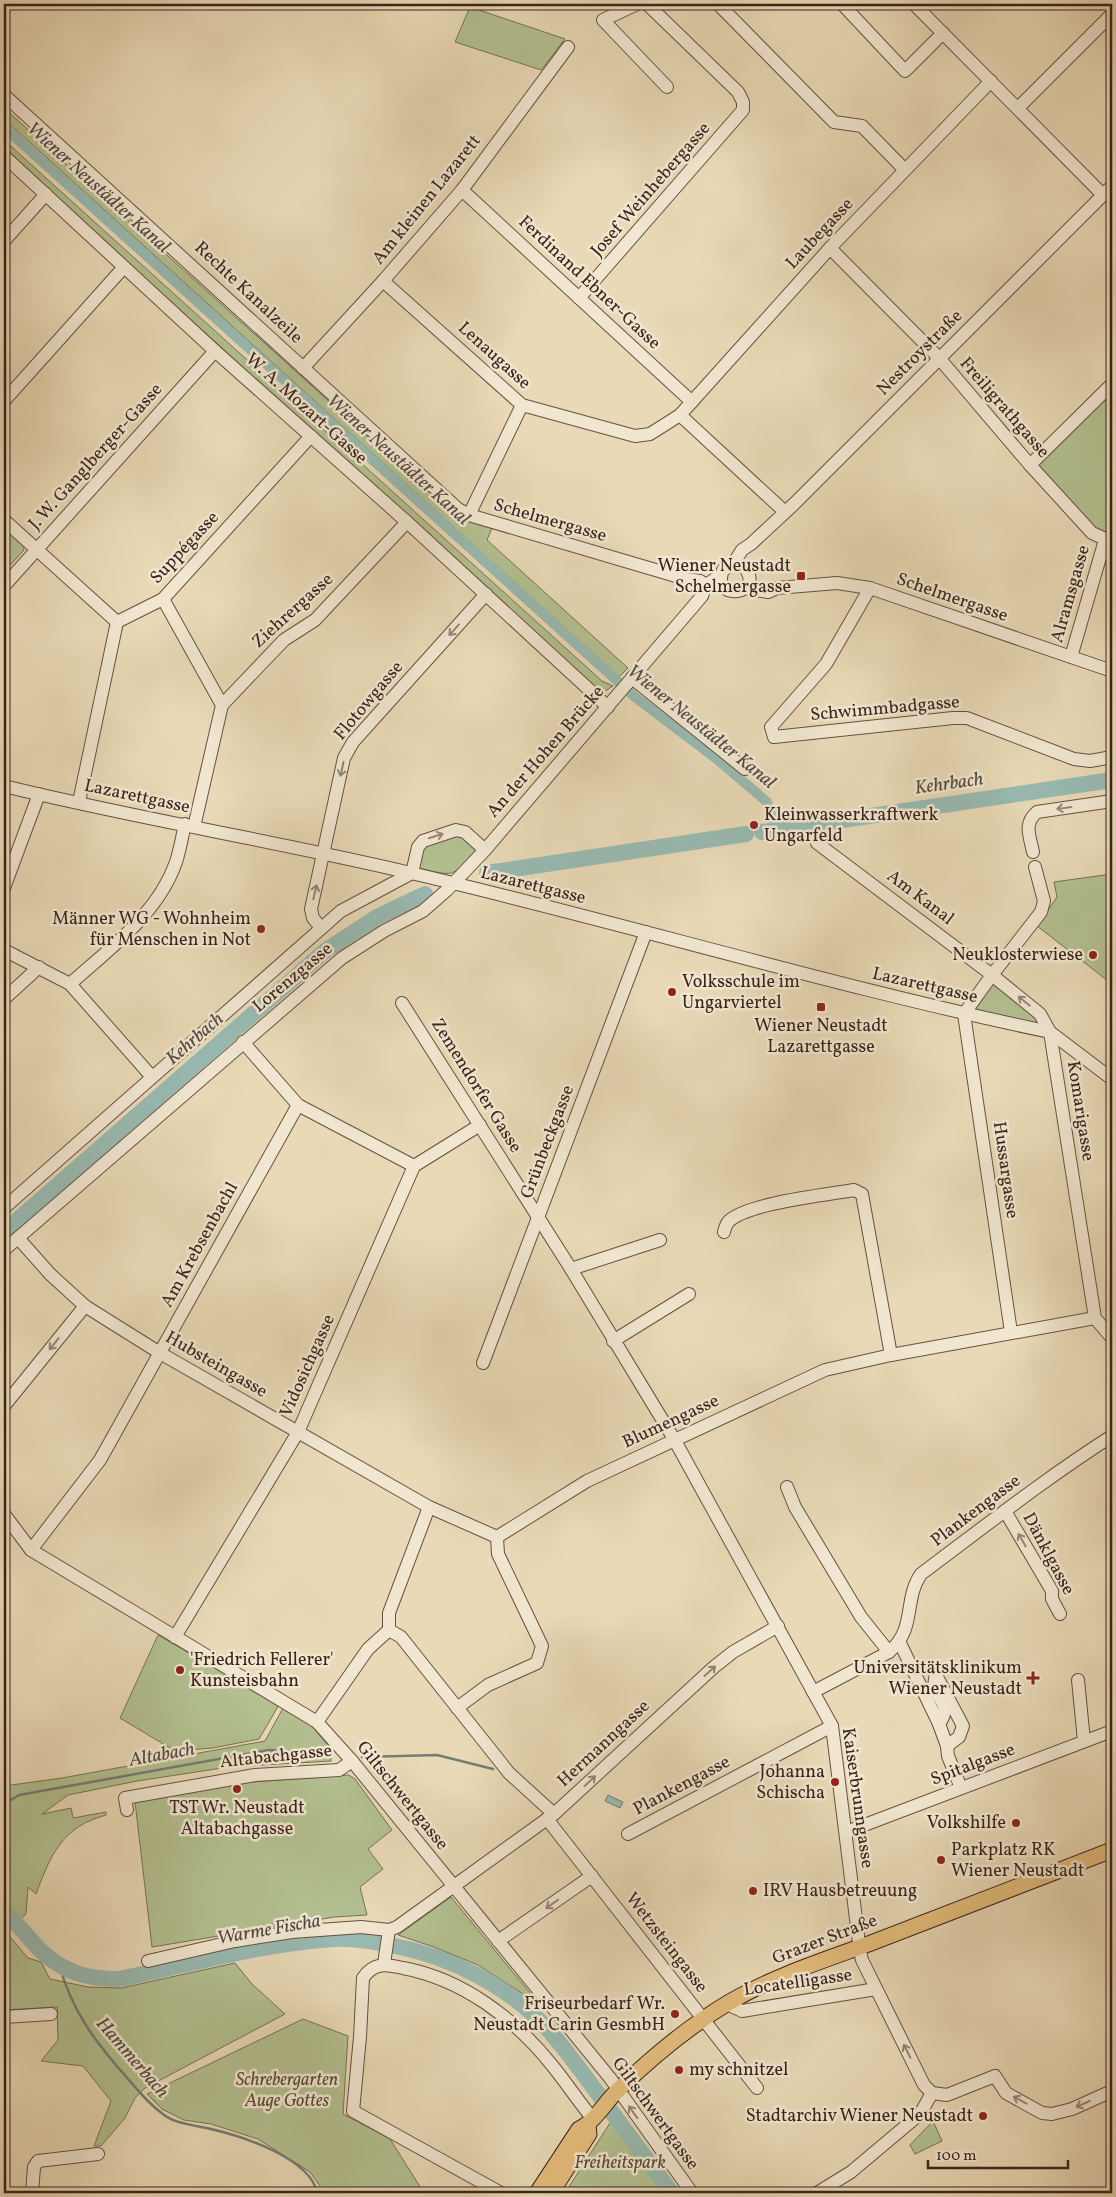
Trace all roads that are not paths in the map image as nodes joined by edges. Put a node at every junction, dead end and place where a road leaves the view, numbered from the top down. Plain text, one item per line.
1 (637, 4) edge
2 (647, 4) edge
3 (718, 4) edge
4 (842, 4) edge
5 (914, 4) edge
6 (1112, 14) edge
7 (943, 33) junction
8 (568, 47) dead end
9 (991, 81) junction
10 (667, 87) dead end
11 (4, 95) edge
12 (1018, 108) junction
13 (4, 156) edge
14 (904, 169) junction
15 (462, 190) junction
16 (1108, 191) edge
17 (46, 194) junction
18 (4, 241) edge
19 (830, 248) junction
20 (124, 267) junction
21 (383, 281) junction
22 (579, 298) junction
23 (214, 351) junction
24 (939, 358) junction
25 (303, 368) junction
26 (1112, 384) edge
27 (4, 401) edge
28 (692, 402) junction
29 (522, 405) junction
30 (680, 414) junction
31 (311, 436) junction
32 (1030, 465) junction
33 (785, 512) junction
34 (469, 515) junction
35 (4, 520) edge
36 (407, 522) junction
37 (1109, 541) edge
38 (37, 550) junction
39 (743, 574) junction
40 (723, 581) junction
41 (4, 586) edge
42 (870, 588) junction
43 (704, 590) junction
44 (486, 594) junction
45 (163, 599) junction
46 (117, 622) junction
47 (1071, 656) junction
48 (1112, 671) edge
49 (631, 679) junction
50 (611, 704) junction
51 (222, 705) junction
52 (1112, 757) edge
53 (745, 769) dead end
54 (4, 786) edge
55 (39, 794) junction
56 (1112, 801) edge
57 (79, 802) junction
58 (189, 825) junction
59 (818, 842) dead end
60 (485, 850) junction
61 (1033, 852) dead end
62 (324, 854) junction
63 (1037, 872) dead end
64 (412, 873) junction
65 (454, 883) junction
66 (4, 888) edge
67 (321, 928) junction
68 (646, 932) junction
69 (4, 950) edge
70 (39, 967) junction
71 (992, 975) junction
72 (70, 984) junction
73 (4, 999) edge
74 (402, 1003) dead end
75 (964, 1014) junction
76 (1050, 1032) junction
77 (243, 1042) junction
78 (152, 1076) junction
79 (1112, 1079) edge
80 (298, 1106) junction
81 (480, 1125) junction
82 (414, 1166) junction
83 (4, 1208) edge
84 (538, 1218) junction
85 (724, 1232) dead end
86 (18, 1238) junction
87 (660, 1240) dead end
88 (4, 1250) edge
89 (571, 1269) junction
90 (689, 1294) dead end
91 (85, 1306) junction
92 (1095, 1318) junction
93 (1011, 1332) junction
94 (1112, 1338) edge
95 (613, 1341) junction
96 (160, 1353) junction
97 (891, 1355) junction
98 (483, 1363) dead end
99 (4, 1406) edge
100 (298, 1432) junction
101 (1112, 1436) edge
102 (674, 1439) junction
103 (787, 1487) dead end
104 (429, 1507) junction
105 (1005, 1511) junction
106 (4, 1514) edge
107 (497, 1537) junction
108 (31, 1550) junction
109 (1060, 1614) dead end
110 (778, 1626) junction
111 (389, 1630) junction
112 (175, 1637) junction
113 (900, 1643) junction
114 (889, 1652) junction
115 (1078, 1680) dead end
116 (813, 1692) junction
117 (457, 1708) junction
118 (317, 1722) junction
119 (939, 1724) junction
120 (832, 1726) junction
121 (1112, 1731) edge
122 (1084, 1741) junction
123 (947, 1746) junction
124 (352, 1761) junction
125 (961, 1788) junction
126 (126, 1810) dead end
127 (550, 1816) junction
128 (846, 1832) junction
129 (628, 1834) dead end
130 (1112, 1850) edge
131 (592, 1876) junction
132 (453, 1887) junction
133 (389, 1933) junction
134 (498, 1941) junction
135 (859, 1947) junction
136 (384, 1959) junction
137 (148, 1962) dead end
138 (876, 1989) junction
139 (727, 2004) junction
140 (51, 2014) dead end
141 (4, 2016) edge
142 (703, 2019) junction
143 (757, 2088) dead end
144 (1112, 2091) edge
145 (932, 2093) junction
146 (602, 2108) junction
147 (98, 2154) dead end
148 (32, 2193) edge
149 (501, 2193) edge
150 (537, 2193) edge
151 (551, 2193) edge
152 (692, 2193) edge
153 (817, 2193) edge

1 - 10 street
2 - 22 street, Josef Weinhebergasse
3 - 14 street
4 - 7 street
5 - 7 street
6 - 12 street
7 - 9 street
8 - 15 street, Am kleinen Lazarett
9 - 12 street
9 - 14 street, Laubegasse
11 - 25 street, Rechte Kanalzeile
12 - 16 street
13 - 17 street, W. A. Mozart-Gasse
14 - 19 street, Laubegasse
15 - 21 street, Am kleinen Lazarett
15 - 22 street, Ferdinand Ebner-Gasse
16 - 24 street, Nestroystraße
17 - 18 street
17 - 20 street, W. A. Mozart-Gasse
19 - 24 street, Freiligrathgasse
19 - 28 street, Laubegasse
20 - 23 street, W. A. Mozart-Gasse
20 - 27 street
21 - 25 street, Am kleinen Lazarett
21 - 29 street, Lenaugasse
22 - 28 street, Ferdinand Ebner-Gasse
23 - 31 street, W. A. Mozart-Gasse
23 - 38 street, J. W. Ganglberger-Gasse
24 - 32 street, Freiligrathgasse
24 - 33 street, Nestroystraße
25 - 34 street, Rechte Kanalzeile
26 - 32 street
28 - 30 street, Laubegasse
29 - 30 street, Lenaugasse
29 - 34 street
30 - 33 street
31 - 36 street, W. A. Mozart-Gasse
31 - 45 street, Suppégasse
32 - 37 street, Freiligrathgasse
33 - 39 street, Nestroystraße
34 - 43 street, Schelmergasse
35 - 38 street
36 - 44 street, W. A. Mozart-Gasse
36 - 51 street, Ziehrergasse
37 - 47 street, Alramsgasse
38 - 41 street, J. W. Ganglberger-Gasse
38 - 46 street
39 - 40 street, Nestroystraße
39 - 40 street
39 - 42 street, Schelmergasse
40 - 43 street, An der Hohen Brücke
42 - 47 street, Schelmergasse
42 - 52 street, Schwimmbadgasse
43 - 49 street, An der Hohen Brücke
44 - 50 street, W. A. Mozart-Gasse
44 -> 62 street, Flotowgasse
45 - 46 street, Suppégasse
45 - 51 street
46 - 57 street
47 - 48 street, Schelmergasse
49 - 50 street, An der Hohen Brücke
49 - 53 street
50 - 60 street, An der Hohen Brücke
51 - 58 street
54 - 55 street, Lazarettgasse
55 - 57 street, Lazarettgasse
55 - 66 street
56 -> 61 street
57 - 58 street, Lazarettgasse
58 - 62 street, Lazarettgasse
58 - 72 street
59 - 71 street, Am Kanal
64 -> 60 street
60 - 65 street, An der Hohen Brücke
62 - 64 street, Lazarettgasse
67 -> 62 street, Flotowgasse
63 - 71 street
64 - 65 street, Lazarettgasse
64 - 67 street
65 - 68 street, Lazarettgasse
65 - 77 street, Lorenzgasse
67 - 78 street
68 - 75 street, Lazarettgasse
68 - 84 street, Grünbeckgasse
69 - 70 street
70 - 72 street
70 - 73 street
71 - 75 street
76 -> 71 street, Am Kanal
72 - 78 street
74 - 81 street, Zemendorfer Gasse
75 - 76 street, Lazarettgasse
75 - 93 street, Hussargasse
76 - 79 street, Am Kanal
76 - 92 street, Komarigasse
77 - 80 street
77 - 86 street, Lorenzgasse
78 - 83 street
80 - 82 street
80 - 96 street, Am Krebsenbachl
81 - 82 street
81 - 84 street, Zemendorfer Gasse
82 - 100 street, Vidosichgasse
84 - 89 street, Zemendorfer Gasse
84 - 98 street, Grünbeckgasse
85 - 97 street
86 - 88 street, Lorenzgasse
86 - 91 street, Hubsteingasse
87 - 89 street
89 - 95 street, Zemendorfer Gasse
90 - 95 street
91 - 96 street, Hubsteingasse
91 -> 99 street
92 - 93 street, Blumengasse
92 - 94 street
93 - 97 street, Blumengasse
95 - 102 street, Zemendorfer Gasse
96 - 100 street, Hubsteingasse
96 - 108 street, Am Krebsenbachl
97 - 102 street, Blumengasse
100 - 104 street, Hubsteingasse
100 - 112 street, Vidosichgasse
101 - 105 street, Plankengasse
102 - 107 street, Blumengasse
102 - 110 street, Kaiserbrunngasse
103 - 114 street
104 - 107 street, Hubsteingasse
104 - 111 street
109 -> 105 street, Dänklgasse
105 - 113 street, Plankengasse
106 - 108 street, Giltschwertgasse
107 - 117 street
108 - 112 street, Giltschwertgasse
110 - 116 street, Kaiserbrunngasse
127 -> 110 street, Hermanngasse
111 - 117 street, Wetzsteingasse
111 - 118 street
112 - 118 street, Giltschwertgasse
113 - 114 street
113 - 119 street
114 - 116 street
115 - 122 street
116 - 120 street, Kaiserbrunngasse
117 - 127 street, Wetzsteingasse
118 - 124 street, Giltschwertgasse
119 - 123 street
119 - 123 street
120 - 128 street, Kaiserbrunngasse
120 - 129 street, Plankengasse
121 - 122 street, Spitalgasse
122 - 125 street, Spitalgasse
123 - 125 street
124 - 126 street, Altabachgasse
124 - 132 street, Giltschwertgasse
125 - 128 street, Spitalgasse
127 - 131 street, Wetzsteingasse
127 - 132 street, Hermanngasse
128 - 135 street, Kaiserbrunngasse
130 - 135 main road, Grazer Straße
131 -> 134 street
131 - 142 street, Wetzsteingasse
132 - 133 street, Hermanngasse
132 - 134 street, Giltschwertgasse
133 - 136 street
133 - 137 street
134 - 146 street, Giltschwertgasse
135 - 138 street, Kaiserbrunngasse
135 - 139 main road, Grazer Straße
136 - 146 street
136 - 149 street
138 - 139 street, Locatelligasse
145 -> 138 street, Kaiserbrunngasse
139 - 142 main road, Grazer Straße
140 - 141 street
142 - 143 street, Wetzsteingasse
142 - 146 main road, Grazer Straße
144 -> 145 street
145 - 153 street
146 - 150 main road, Grazer Straße
146 - 151 main road, Grazer Straße
152 -> 146 street, Giltschwertgasse
147 - 148 street

